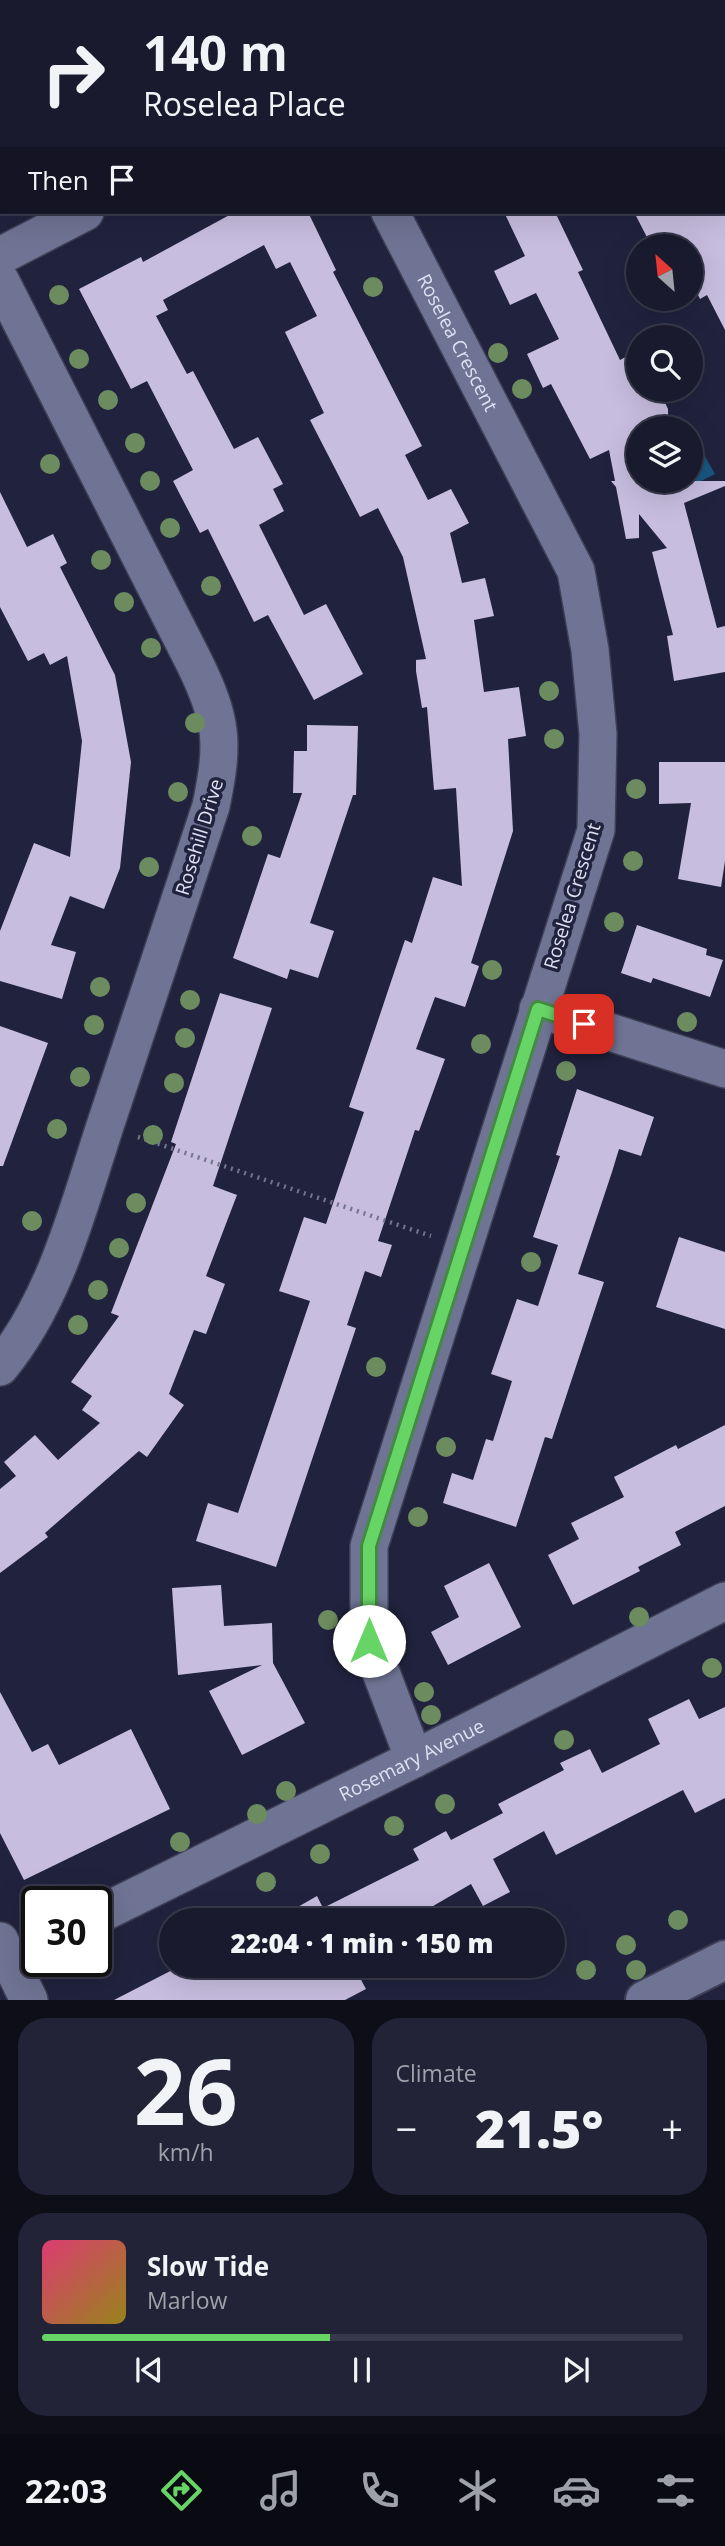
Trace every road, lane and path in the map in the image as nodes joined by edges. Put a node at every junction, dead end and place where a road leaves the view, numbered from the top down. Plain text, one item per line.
1 (81, 214) edge
2 (391, 214) edge
3 (0, 256) edge
4 (0, 280) edge
5 (538, 1009) junction
6 (725, 1069) edge
7 (137, 1136) dead end
8 (435, 1237) dead end
9 (0, 1367) edge
10 (725, 1601) edge
11 (414, 1759) junction
12 (112, 1908) edge
13 (15, 1948) edge
14 (725, 1960) edge
15 (29, 2000) edge
16 (645, 2000) edge

1 - 3 street
2 - 5 street, Roselea Crescent
4 - 9 street, Rosehill Drive
5 - 6 street
5 - 11 street, Roselea Crescent
7 - 8 path
10 - 11 street, Rosemary Avenue
11 - 12 street, Rosemary Avenue
13 - 15 street
14 - 16 main road

